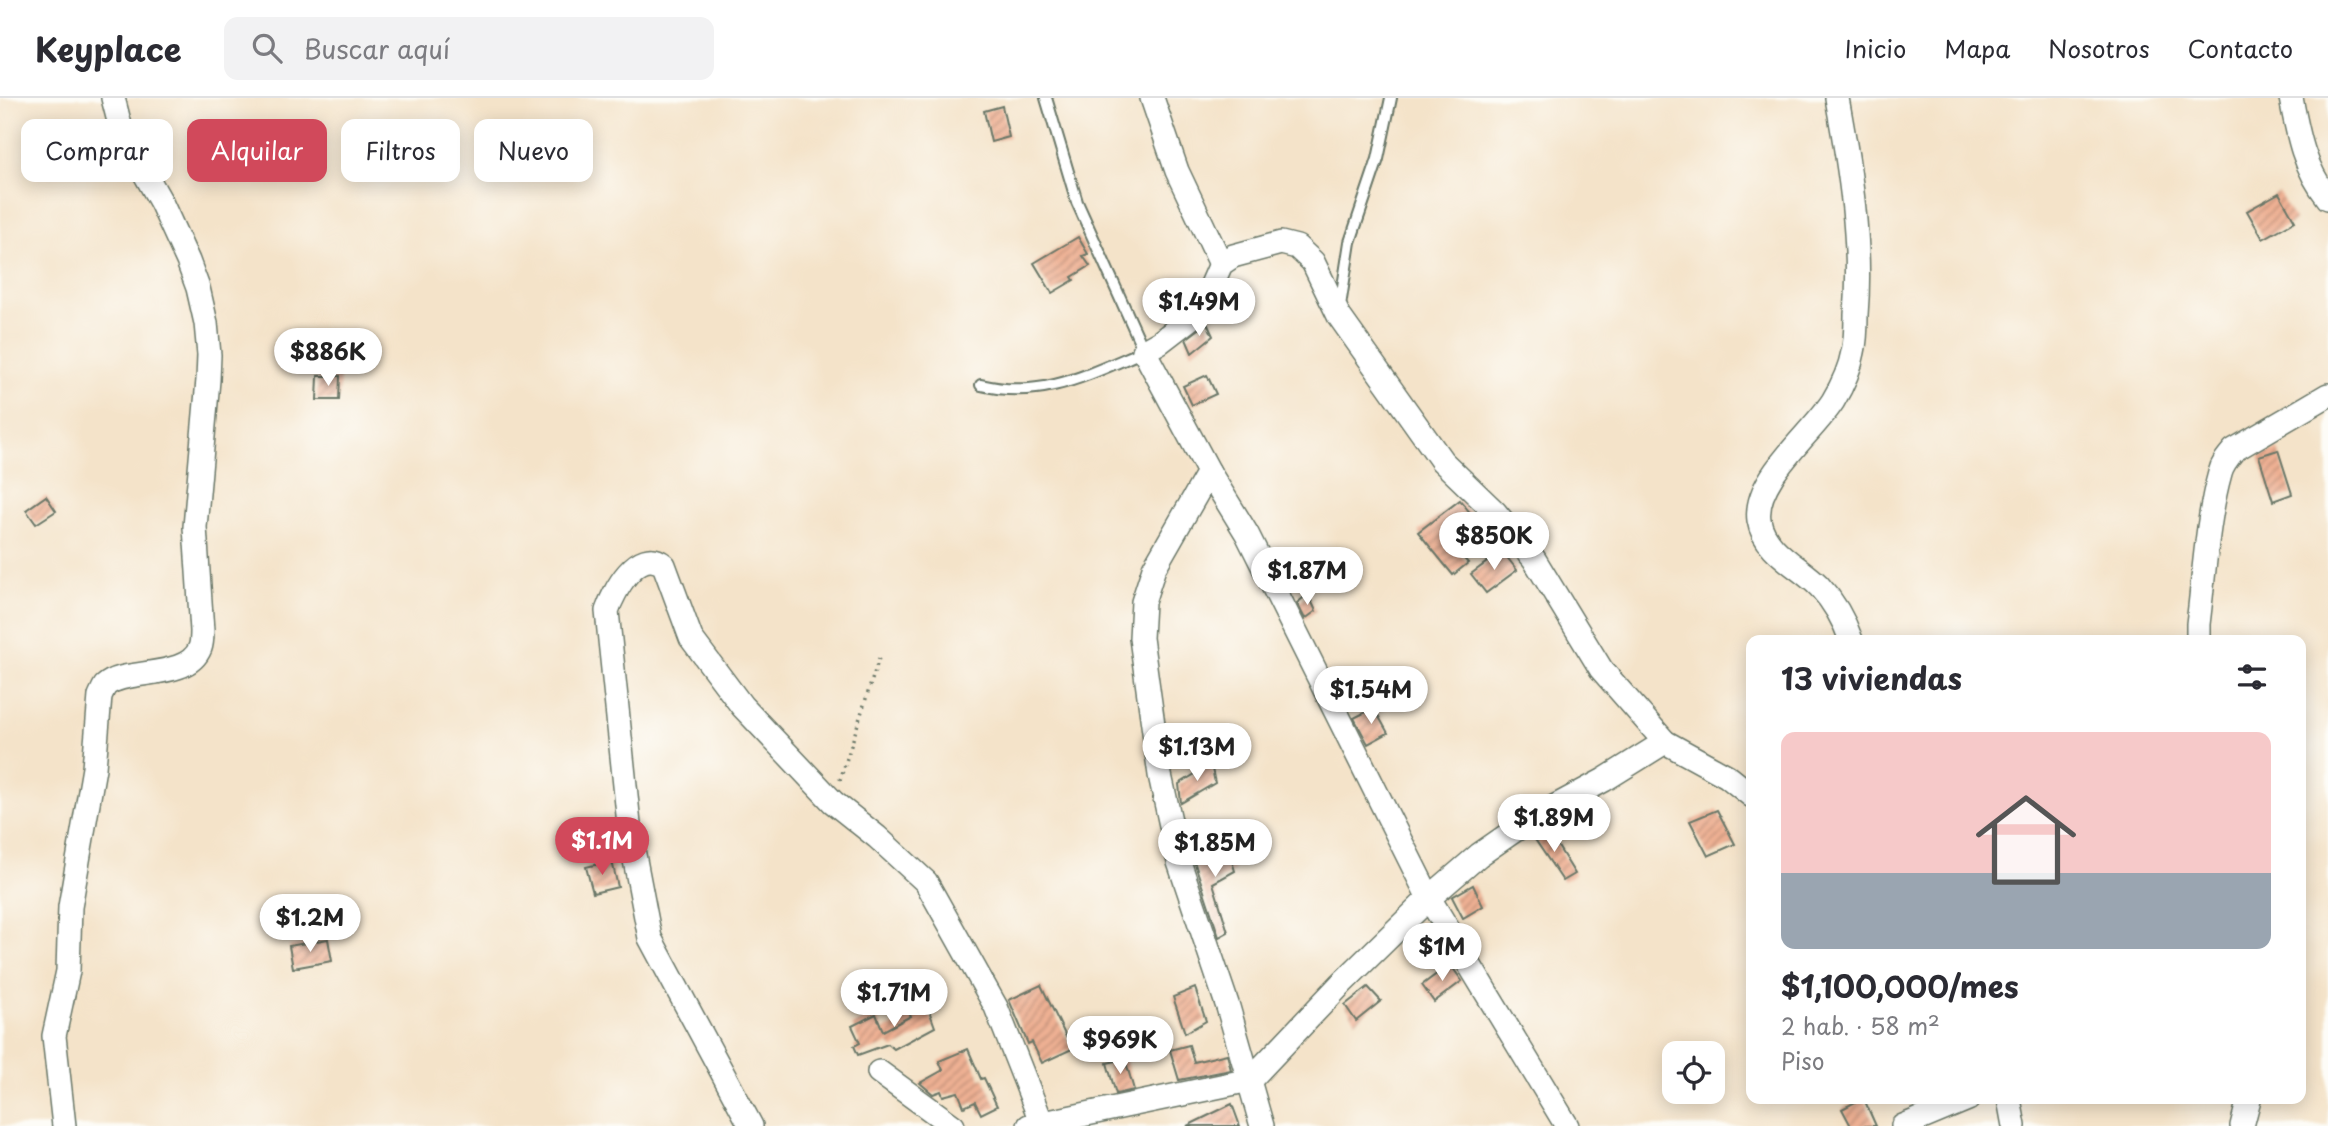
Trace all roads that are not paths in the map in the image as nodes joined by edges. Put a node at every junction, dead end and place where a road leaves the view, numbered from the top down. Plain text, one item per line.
1 (113, 98) edge
2 (1046, 98) edge
3 (1152, 98) edge
4 (1391, 98) edge
5 (1837, 98) edge
6 (2291, 98) edge
7 (2328, 198) edge
8 (1221, 264) junction
9 (1339, 316) junction
10 (1144, 351) junction
11 (981, 385) dead end
12 (2328, 395) edge
13 (1209, 472) junction
14 (1849, 635) edge
15 (2198, 635) edge
16 (1665, 742) junction
17 (1746, 791) edge
18 (1429, 898) junction
19 (879, 1072) dead end
20 (1250, 1080) junction
21 (1956, 1104) edge
22 (2009, 1104) edge
23 (2248, 1104) edge
24 (64, 1126) edge
25 (751, 1126) edge
26 (953, 1126) edge
27 (1038, 1126) edge
28 (1262, 1126) edge
29 (1567, 1126) edge
30 (1903, 1126) edge
31 (2014, 1126) edge
32 (2242, 1126) edge

1 - 24 street
2 - 10 lane
3 - 8 street
4 - 9 lane
5 - 14 street
6 - 7 street
8 - 9 street
8 - 10 street
9 - 16 street
10 - 11 lane
10 - 13 street
12 - 15 street
13 - 18 street
13 - 20 street
16 - 17 street
16 - 18 street
18 - 20 street
18 - 29 street
19 - 26 street
20 - 27 street
20 - 28 street
21 - 30 street
22 - 31 street
23 - 32 street
25 - 27 street

